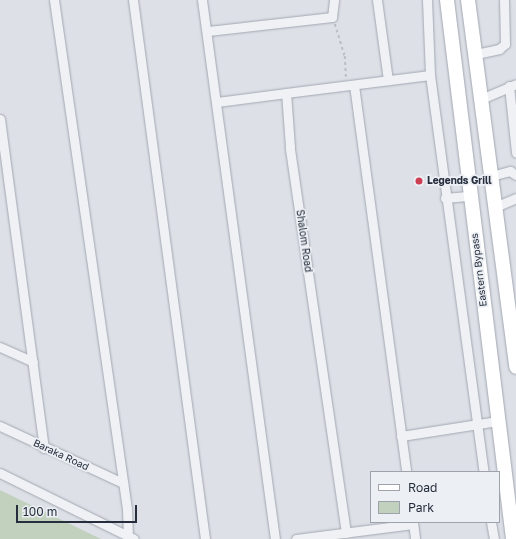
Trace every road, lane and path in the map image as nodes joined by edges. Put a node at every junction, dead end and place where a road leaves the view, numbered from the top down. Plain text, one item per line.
1 (54, 0) edge
2 (133, 0) edge
3 (202, 0) edge
4 (334, 0) edge
5 (377, 0) edge
6 (427, 0) edge
7 (447, 0) edge
8 (468, 0) edge
9 (504, 0) edge
10 (332, 17) junction
11 (208, 31) junction
12 (476, 54) junction
13 (430, 75) junction
14 (388, 80) junction
15 (512, 85) edge
16 (350, 86) junction
17 (286, 93) junction
18 (481, 99) junction
19 (217, 102) junction
20 (0, 119) edge
21 (516, 153) edge
22 (516, 175) edge
23 (491, 176) junction
24 (470, 196) junction
25 (445, 198) junction
26 (516, 198) edge
27 (495, 207) junction
28 (512, 305) edge
29 (0, 347) edge
30 (33, 362) junction
31 (516, 367) edge
32 (498, 421) junction
33 (477, 423) junction
34 (0, 426) edge
35 (401, 436) junction
36 (44, 448) junction
37 (406, 471) edge
38 (484, 471) edge
39 (0, 473) edge
40 (123, 483) junction
41 (413, 523) edge
42 (491, 523) edge
43 (346, 533) junction
44 (131, 537) edge
45 (205, 539) edge
46 (275, 539) edge
47 (296, 539) edge
48 (415, 539) edge
49 (494, 539) edge
50 (513, 539) edge

1 - 40 street
2 - 45 street
3 - 11 street
4 - 10 street
5 - 14 street
6 - 13 street
7 - 24 main road, Eastern Bypass
8 - 12 main road
9 - 12 street
10 - 11 street
10 - 16 path
11 - 19 street
12 - 18 main road
13 - 14 street
13 - 25 street
14 - 16 street
15 - 18 street
15 - 21 street
16 - 17 street
16 - 35 street
17 - 19 street
17 - 43 street, Shalom Road
18 - 23 main road
19 - 46 street
20 - 30 street
22 - 23 street
23 - 27 main road
24 - 25 street
24 - 32 main road, Eastern Bypass
25 - 33 street
26 - 27 street
27 - 28 main road
28 - 31 main road
29 - 30 street
30 - 36 street
32 - 33 street
32 - 50 main road, Eastern Bypass
33 - 35 street
33 - 38 street
34 - 36 street, Baraka Road
35 - 37 street
36 - 40 street, Baraka Road
39 - 44 street
40 - 44 street
41 - 43 street
41 - 48 street
42 - 49 street
43 - 47 street

